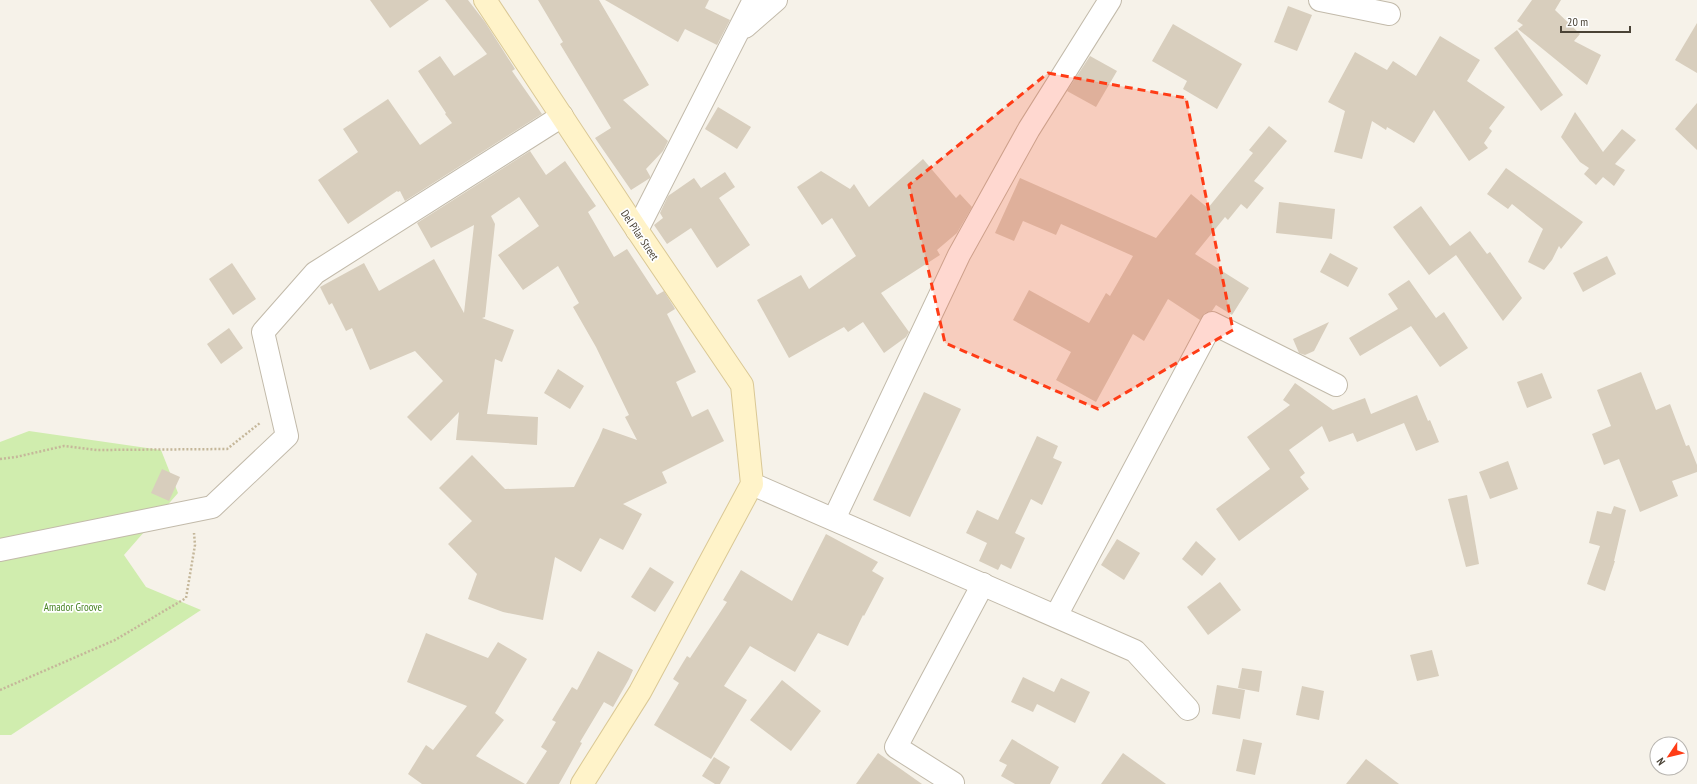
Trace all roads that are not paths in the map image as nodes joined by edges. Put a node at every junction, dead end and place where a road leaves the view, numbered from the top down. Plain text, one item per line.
1 (485, 0) edge
2 (754, 0) edge
3 (776, 0) edge
4 (1110, 0) edge
5 (1320, 0) edge
6 (1389, 14) dead end
7 (738, 33) junction
8 (562, 116) junction
9 (637, 230) junction
10 (1336, 385) dead end
11 (752, 484) junction
12 (834, 519) junction
13 (0, 550) edge
14 (983, 584) junction
15 (1056, 616) junction
16 (1188, 709) dead end
17 (953, 783) edge
18 (582, 784) edge

1 - 8 street, Del Pilar Street
2 - 7 street
3 - 7 street
4 - 12 street
5 - 6 street
7 - 9 street
8 - 9 street, Del Pilar Street
8 - 13 street
9 - 11 street, Del Pilar Street
10 - 15 street
11 - 12 street
11 - 18 street
12 - 14 street
14 - 15 street
14 - 17 street
15 - 16 street

